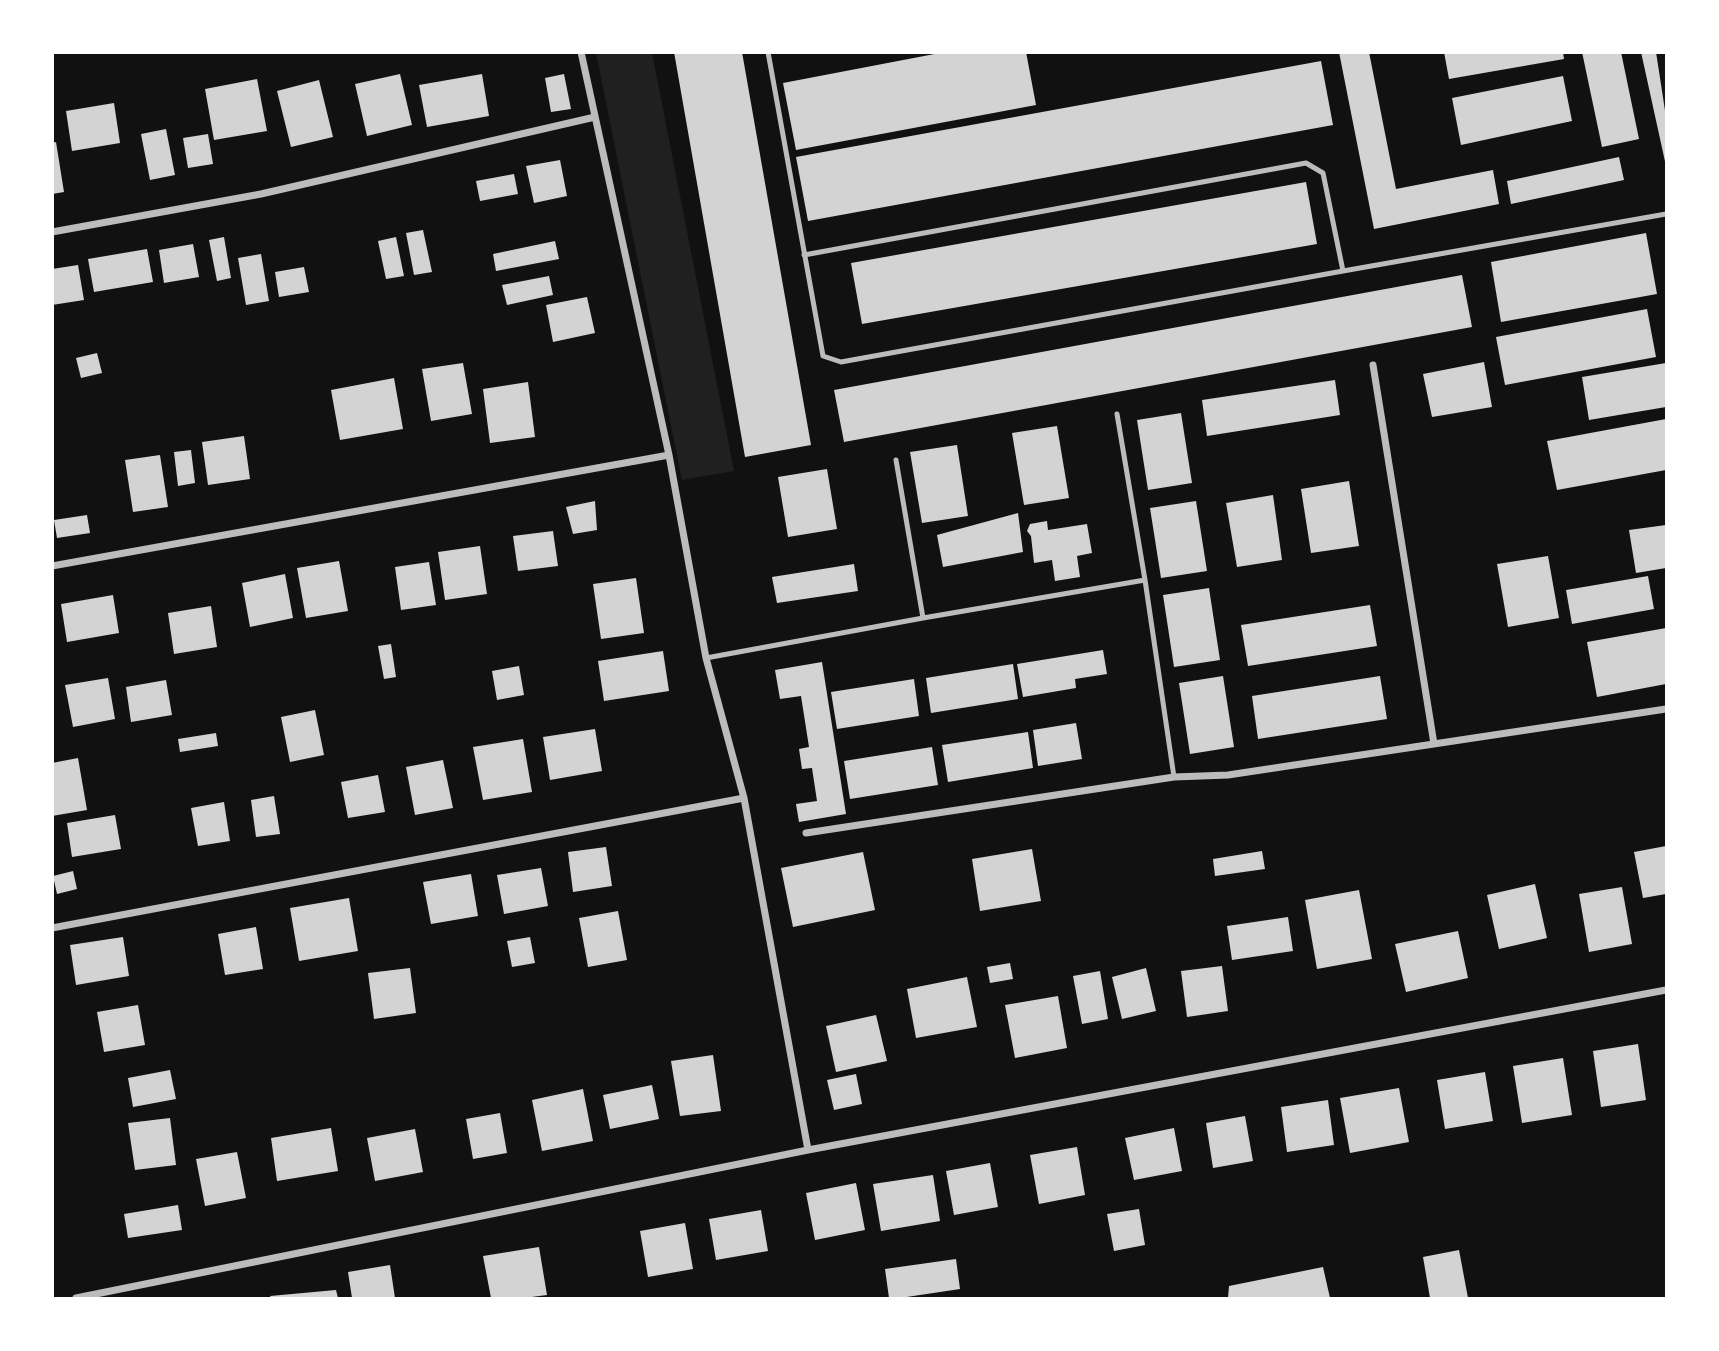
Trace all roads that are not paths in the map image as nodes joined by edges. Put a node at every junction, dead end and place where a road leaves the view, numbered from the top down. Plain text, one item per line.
1 (581, 52) edge
2 (768, 52) edge
3 (594, 117) junction
4 (1667, 215) edge
5 (52, 232) edge
6 (804, 255) junction
7 (1343, 271) junction
8 (1373, 365) dead end
9 (1117, 414) dead end
10 (669, 455) junction
11 (896, 460) dead end
12 (52, 566) edge
13 (1145, 580) junction
14 (923, 618) junction
15 (706, 658) junction
16 (1667, 709) edge
17 (1434, 744) junction
18 (1174, 777) junction
19 (744, 798) junction
20 (806, 832) dead end
21 (52, 928) edge
22 (1667, 990) edge
23 (808, 1150) junction
24 (76, 1298) edge

1 - 3 street
2 - 6 lane
3 - 5 street
3 - 10 street
4 - 7 lane
6 - 7 lane
6 - 7 lane
8 - 17 street
9 - 13 lane
10 - 12 street
10 - 15 street
11 - 14 lane
13 - 14 lane
13 - 18 lane
14 - 15 lane
15 - 19 street
16 - 17 street
17 - 18 street
18 - 20 street
19 - 21 street
19 - 23 street
22 - 23 street
23 - 24 street

